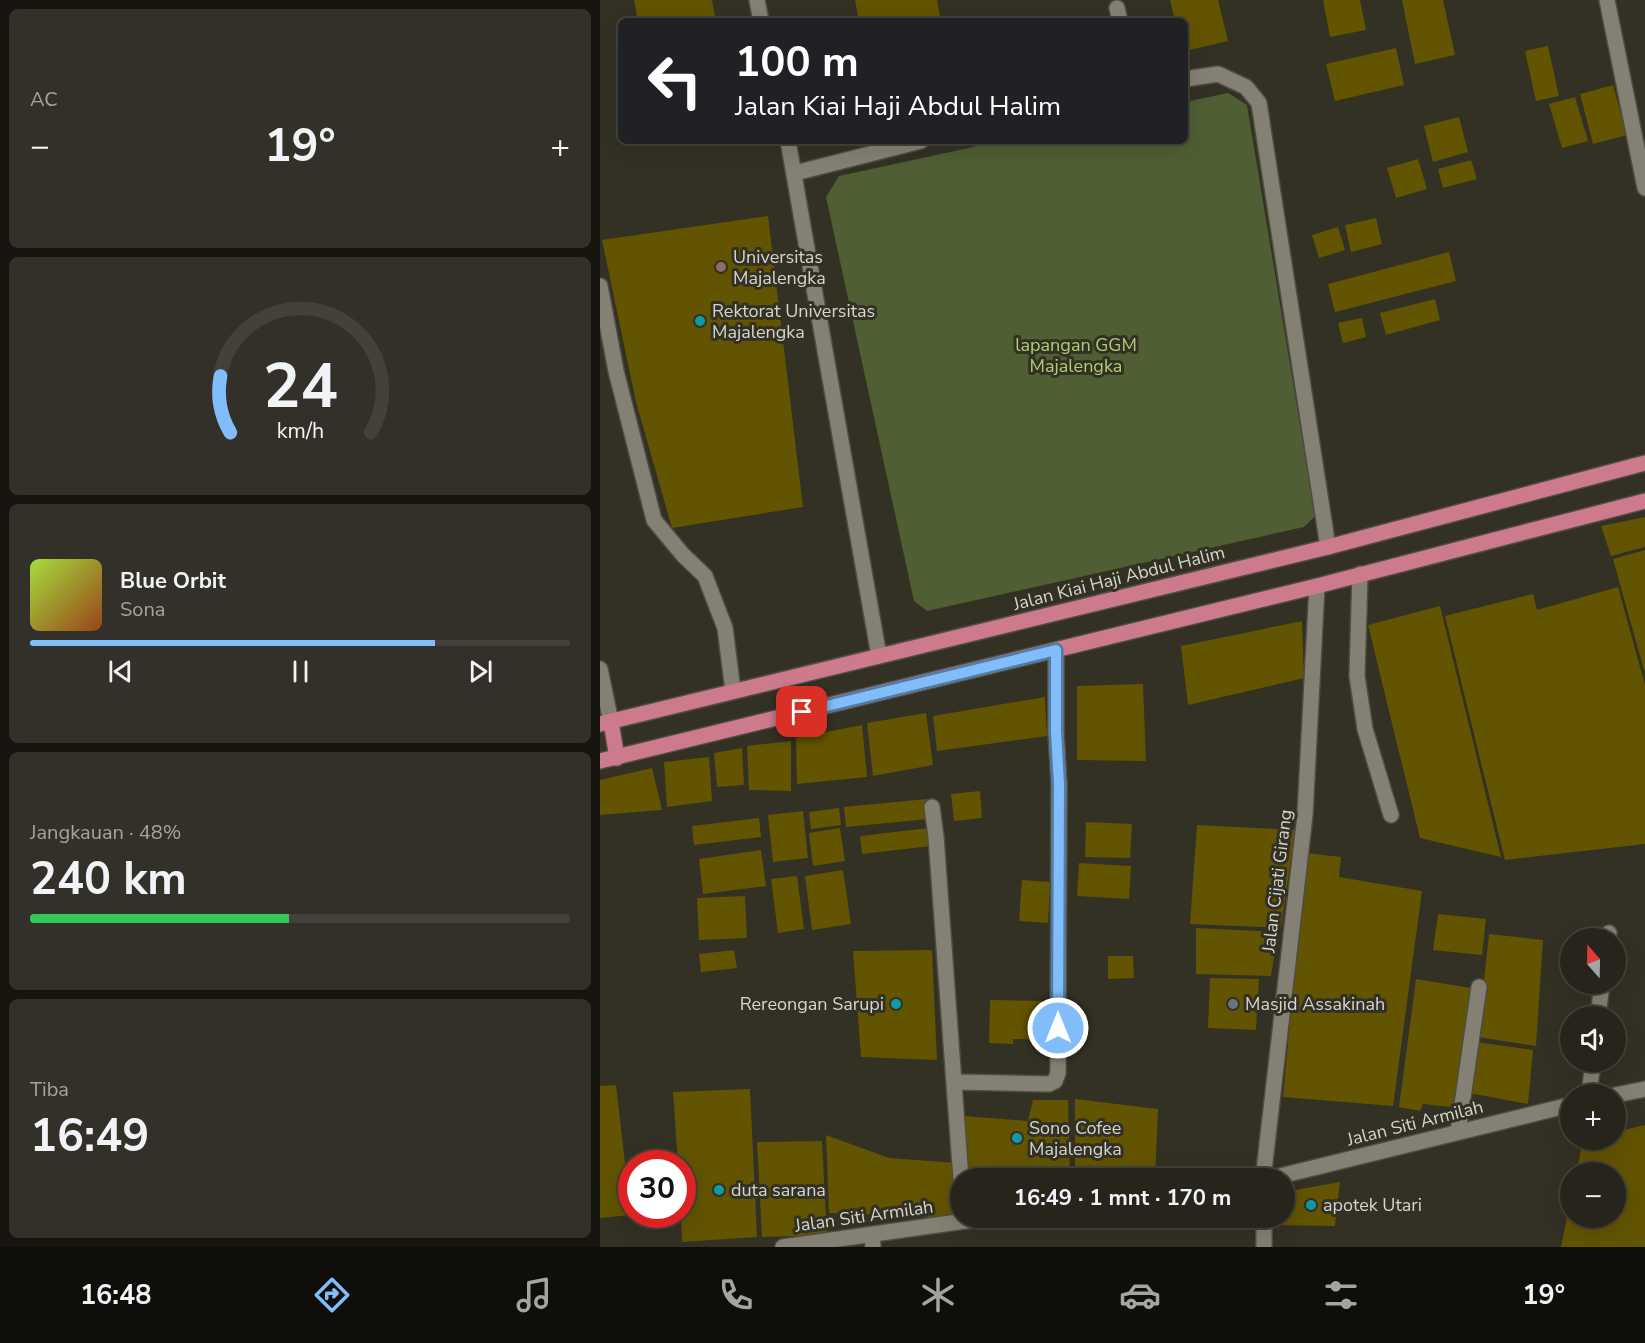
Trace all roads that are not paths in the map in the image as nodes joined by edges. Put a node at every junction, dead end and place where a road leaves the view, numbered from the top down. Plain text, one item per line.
1 (757, 0) edge
2 (1607, 0) edge
3 (760, 18) edge
4 (1188, 79) edge
5 (789, 144) edge
6 (909, 144) edge
7 (795, 173) junction
8 (1645, 188) edge
9 (600, 286) edge
10 (1645, 463) edge
11 (1645, 501) edge
12 (1328, 547) junction
13 (1360, 574) junction
14 (1317, 586) junction
15 (1056, 650) junction
16 (879, 656) junction
17 (600, 669) edge
18 (733, 691) junction
19 (606, 723) edge
20 (617, 758) junction
21 (600, 761) edge
22 (932, 807) dead end
23 (1391, 814) dead end
24 (1479, 987) dead end
25 (955, 1082) junction
26 (1645, 1089) edge
27 (1626, 1093) edge
28 (1560, 1107) edge
29 (1458, 1132) junction
30 (960, 1168) edge
31 (1264, 1168) edge
32 (1295, 1172) edge
33 (950, 1223) edge
34 (1264, 1228) edge
35 (873, 1241) edge
36 (783, 1247) edge
37 (1264, 1247) edge

1 - 3 street
2 - 8 street
4 - 12 street
5 - 7 street
6 - 7 street
7 - 16 street
9 - 18 street
10 - 12 main road, Jalan Kiai Haji Abdul Halim
11 - 13 main road
12 - 16 main road, Jalan Kiai Haji Abdul Halim
13 - 14 main road
13 - 23 street
14 - 15 main road
14 - 31 street, Jalan Cijati Girang
15 - 20 main road
15 - 25 street
16 - 18 main road, Jalan Kiai Haji Abdul Halim
17 - 19 street
18 - 19 main road, Jalan Kiai Haji Abdul Halim
19 - 20 main road
20 - 21 main road
22 - 25 street
24 - 29 street
25 - 30 street
26 - 27 street
28 - 29 street, Jalan Siti Armilah
29 - 32 street, Jalan Siti Armilah
33 - 35 street, Jalan Siti Armilah
34 - 37 street
35 - 36 street, Jalan Siti Armilah

